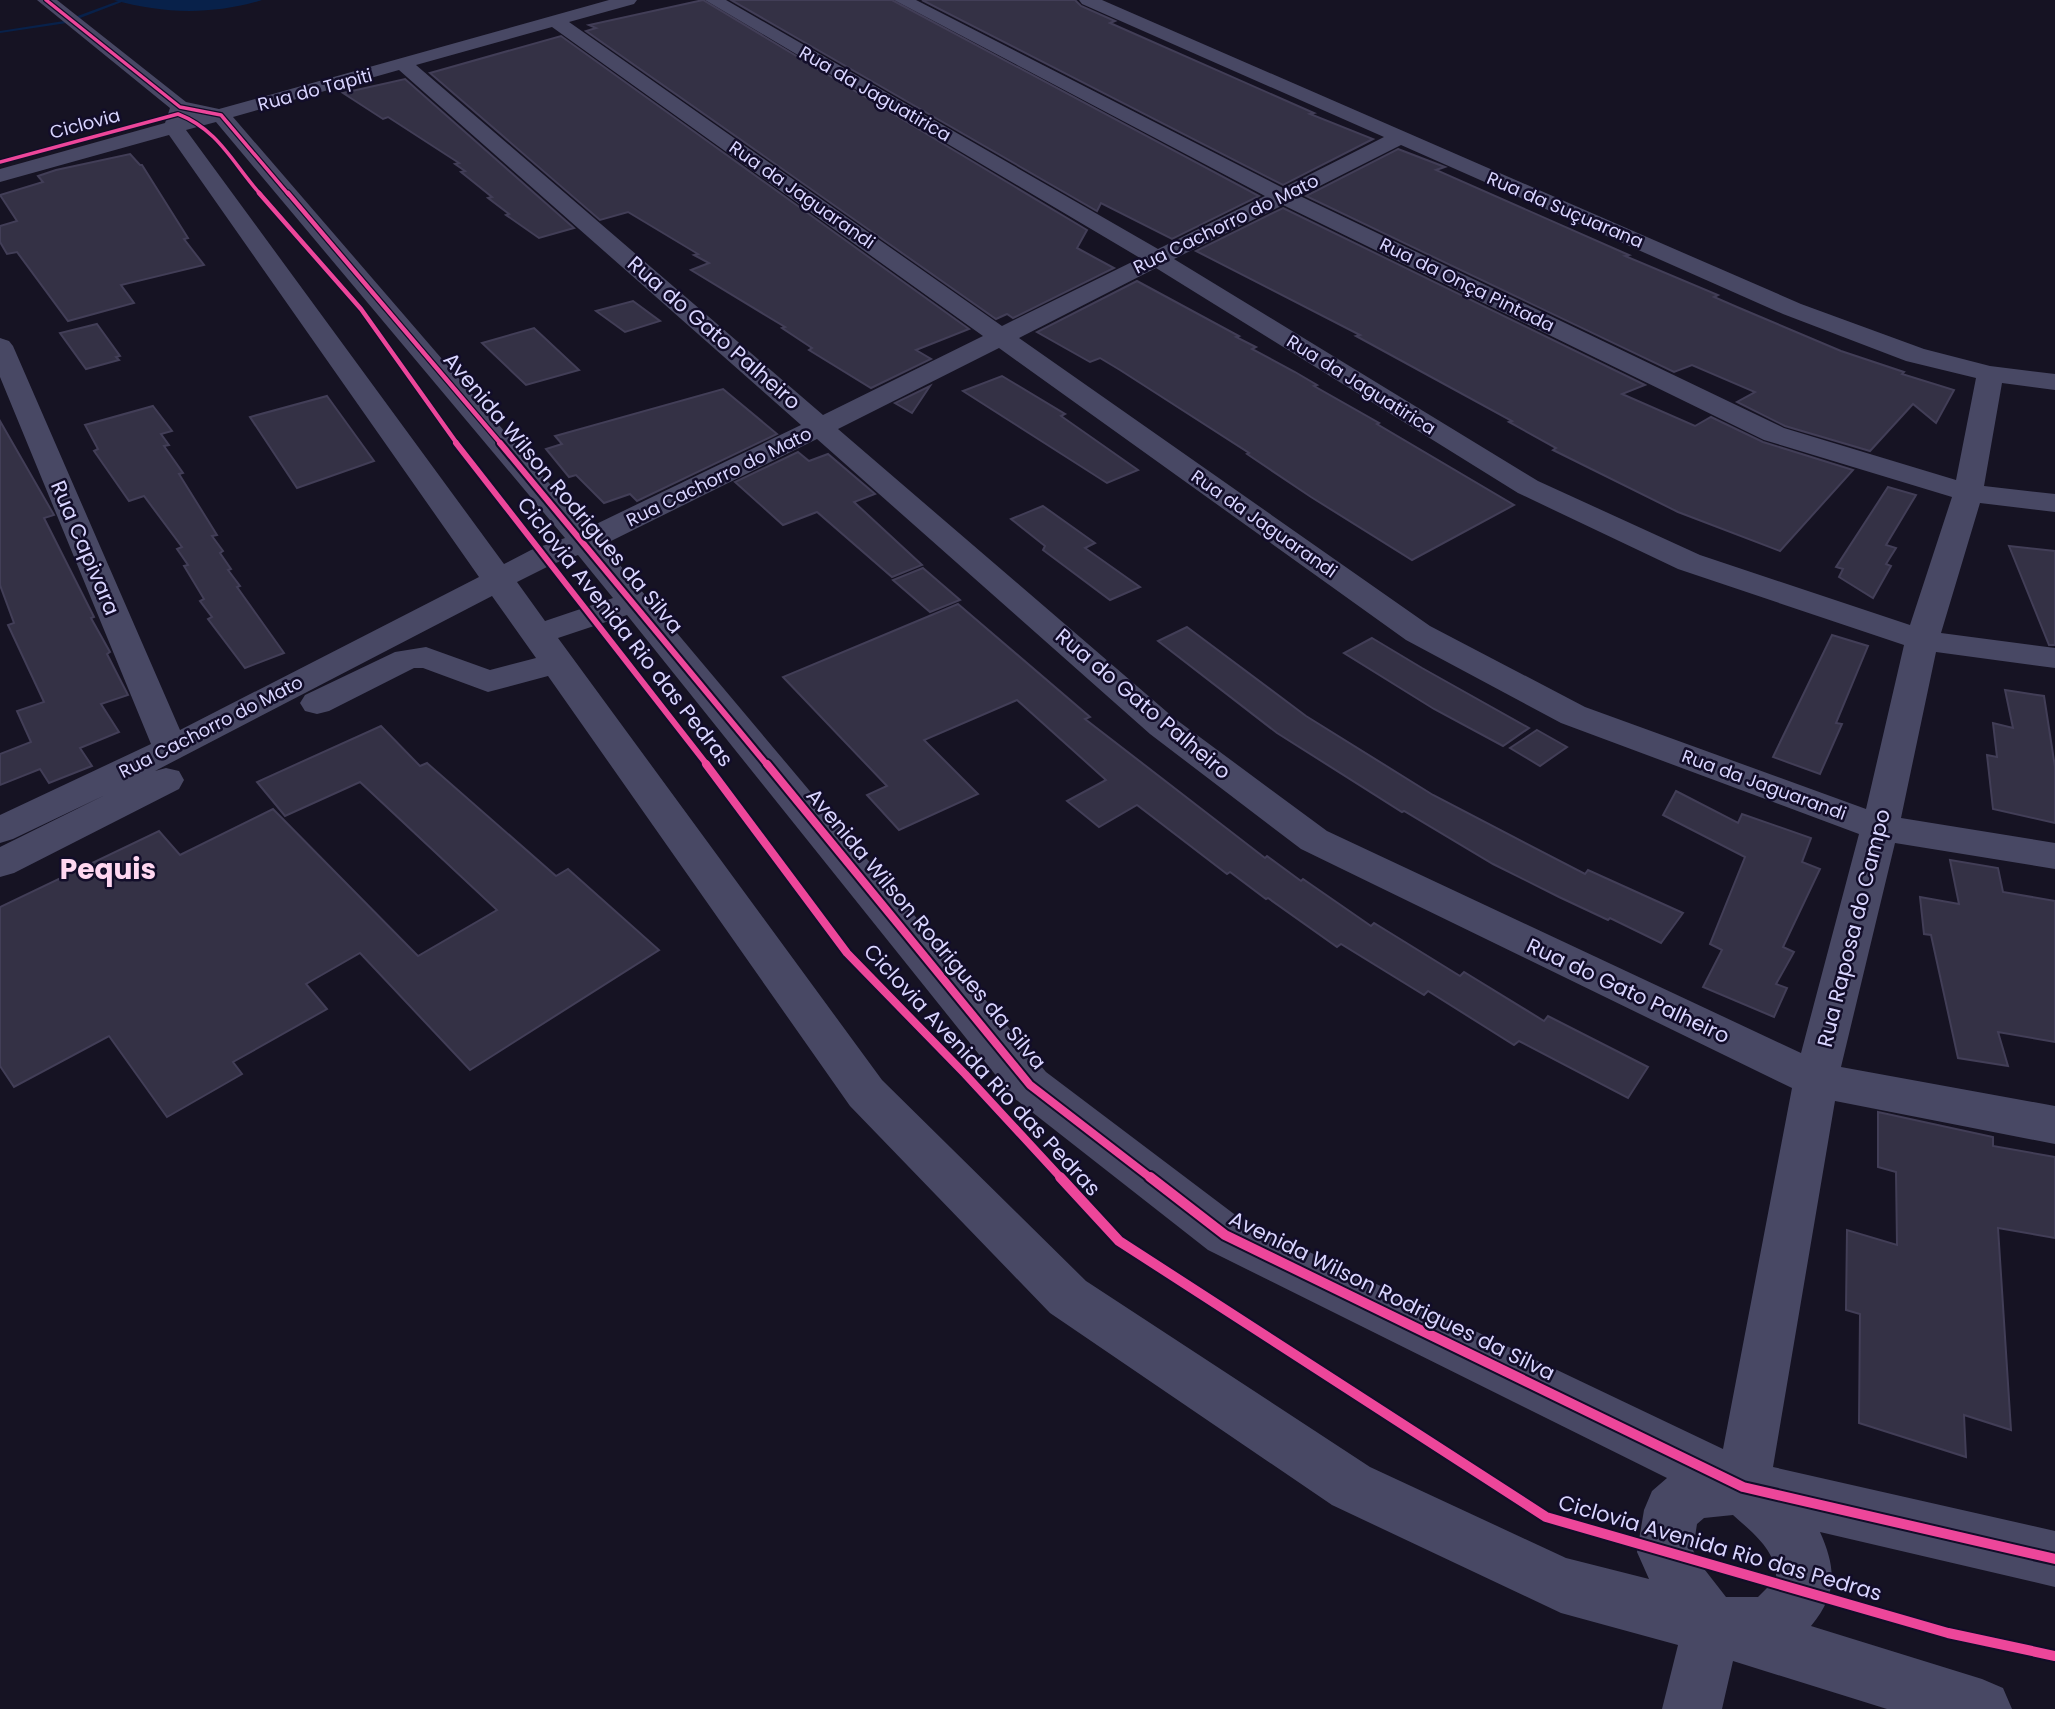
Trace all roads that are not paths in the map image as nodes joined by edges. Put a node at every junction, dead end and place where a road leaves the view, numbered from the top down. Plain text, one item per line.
1 (46, 0) edge
2 (628, 0) edge
3 (714, 0) edge
4 (903, 0) edge
5 (1088, 0) edge
6 (556, 22) junction
7 (405, 65) junction
8 (221, 115) junction
9 (177, 117) junction
10 (1399, 138) junction
11 (0, 176) edge
12 (1282, 195) junction
13 (1156, 258) junction
14 (1001, 337) junction
15 (0, 346) edge
16 (1990, 374) junction
17 (2055, 382) edge
18 (822, 426) junction
19 (1968, 493) junction
20 (2055, 503) edge
21 (584, 542) junction
22 (497, 581) junction
23 (633, 602) junction
24 (1922, 639) junction
25 (546, 649) junction
26 (2055, 657) edge
27 (171, 750) junction
28 (1880, 828) junction
29 (0, 830) edge
30 (2055, 856) edge
31 (0, 863) edge
32 (1816, 1080) junction
33 (2055, 1125) edge
34 (1743, 1487) junction
35 (2055, 1559) edge
36 (1713, 1625) junction
37 (1692, 1709) edge
38 (1982, 1709) edge

1 - 9 street
2 - 6 street, Rua do Tapiti
3 - 13 street, Rua da Jaguatirica
4 - 12 street, Rua da Onça Pintada
5 - 10 street, Rua da Suçuarana
6 - 7 street, Rua do Tapiti
6 - 14 street, Rua da Jaguarandi
7 - 8 street, Rua do Tapiti
7 - 18 street, Rua do Gato Palheiro
8 - 9 street
8 - 21 street, Avenida Wilson Rodrigues da Silva
9 - 11 street
9 - 22 street
10 - 12 street, Rua Cachorro do Mato
10 - 16 street, Rua da Suçuarana
12 - 13 street, Rua Cachorro do Mato
12 - 19 street, Rua da Onça Pintada
13 - 14 street, Rua Cachorro do Mato
13 - 24 street, Rua da Jaguatirica
14 - 18 street, Rua Cachorro do Mato
14 - 28 street, Rua da Jaguarandi
15 - 27 street, Rua Capivara
16 - 17 street, Rua da Suçuarana
16 - 19 street, Rua Raposa do Campo
18 - 21 street, Rua Cachorro do Mato
18 - 32 street, Rua do Gato Palheiro
19 - 20 street, Rua da Onça Pintada
19 - 24 street, Rua Raposa do Campo
21 - 22 street, Rua Cachorro do Mato
21 - 23 street, Avenida Wilson Rodrigues da Silva
22 - 25 street
22 - 27 street, Rua Cachorro do Mato
23 - 25 street
23 - 34 street, Avenida Wilson Rodrigues da Silva
24 - 26 street, Rua da Jaguatirica
24 - 28 street, Rua Raposa do Campo
25 - 31 street
25 - 36 street
27 - 29 street, Rua Cachorro do Mato
28 - 30 street, Rua da Jaguarandi
28 - 32 street, Rua Raposa do Campo
32 - 33 street, Rua do Gato Palheiro
32 - 34 street, Rua Raposa do Campo
34 - 35 street, Avenida Wilson Rodrigues da Silva
34 - 36 street
34 - 36 street
36 - 37 street
36 - 38 street

